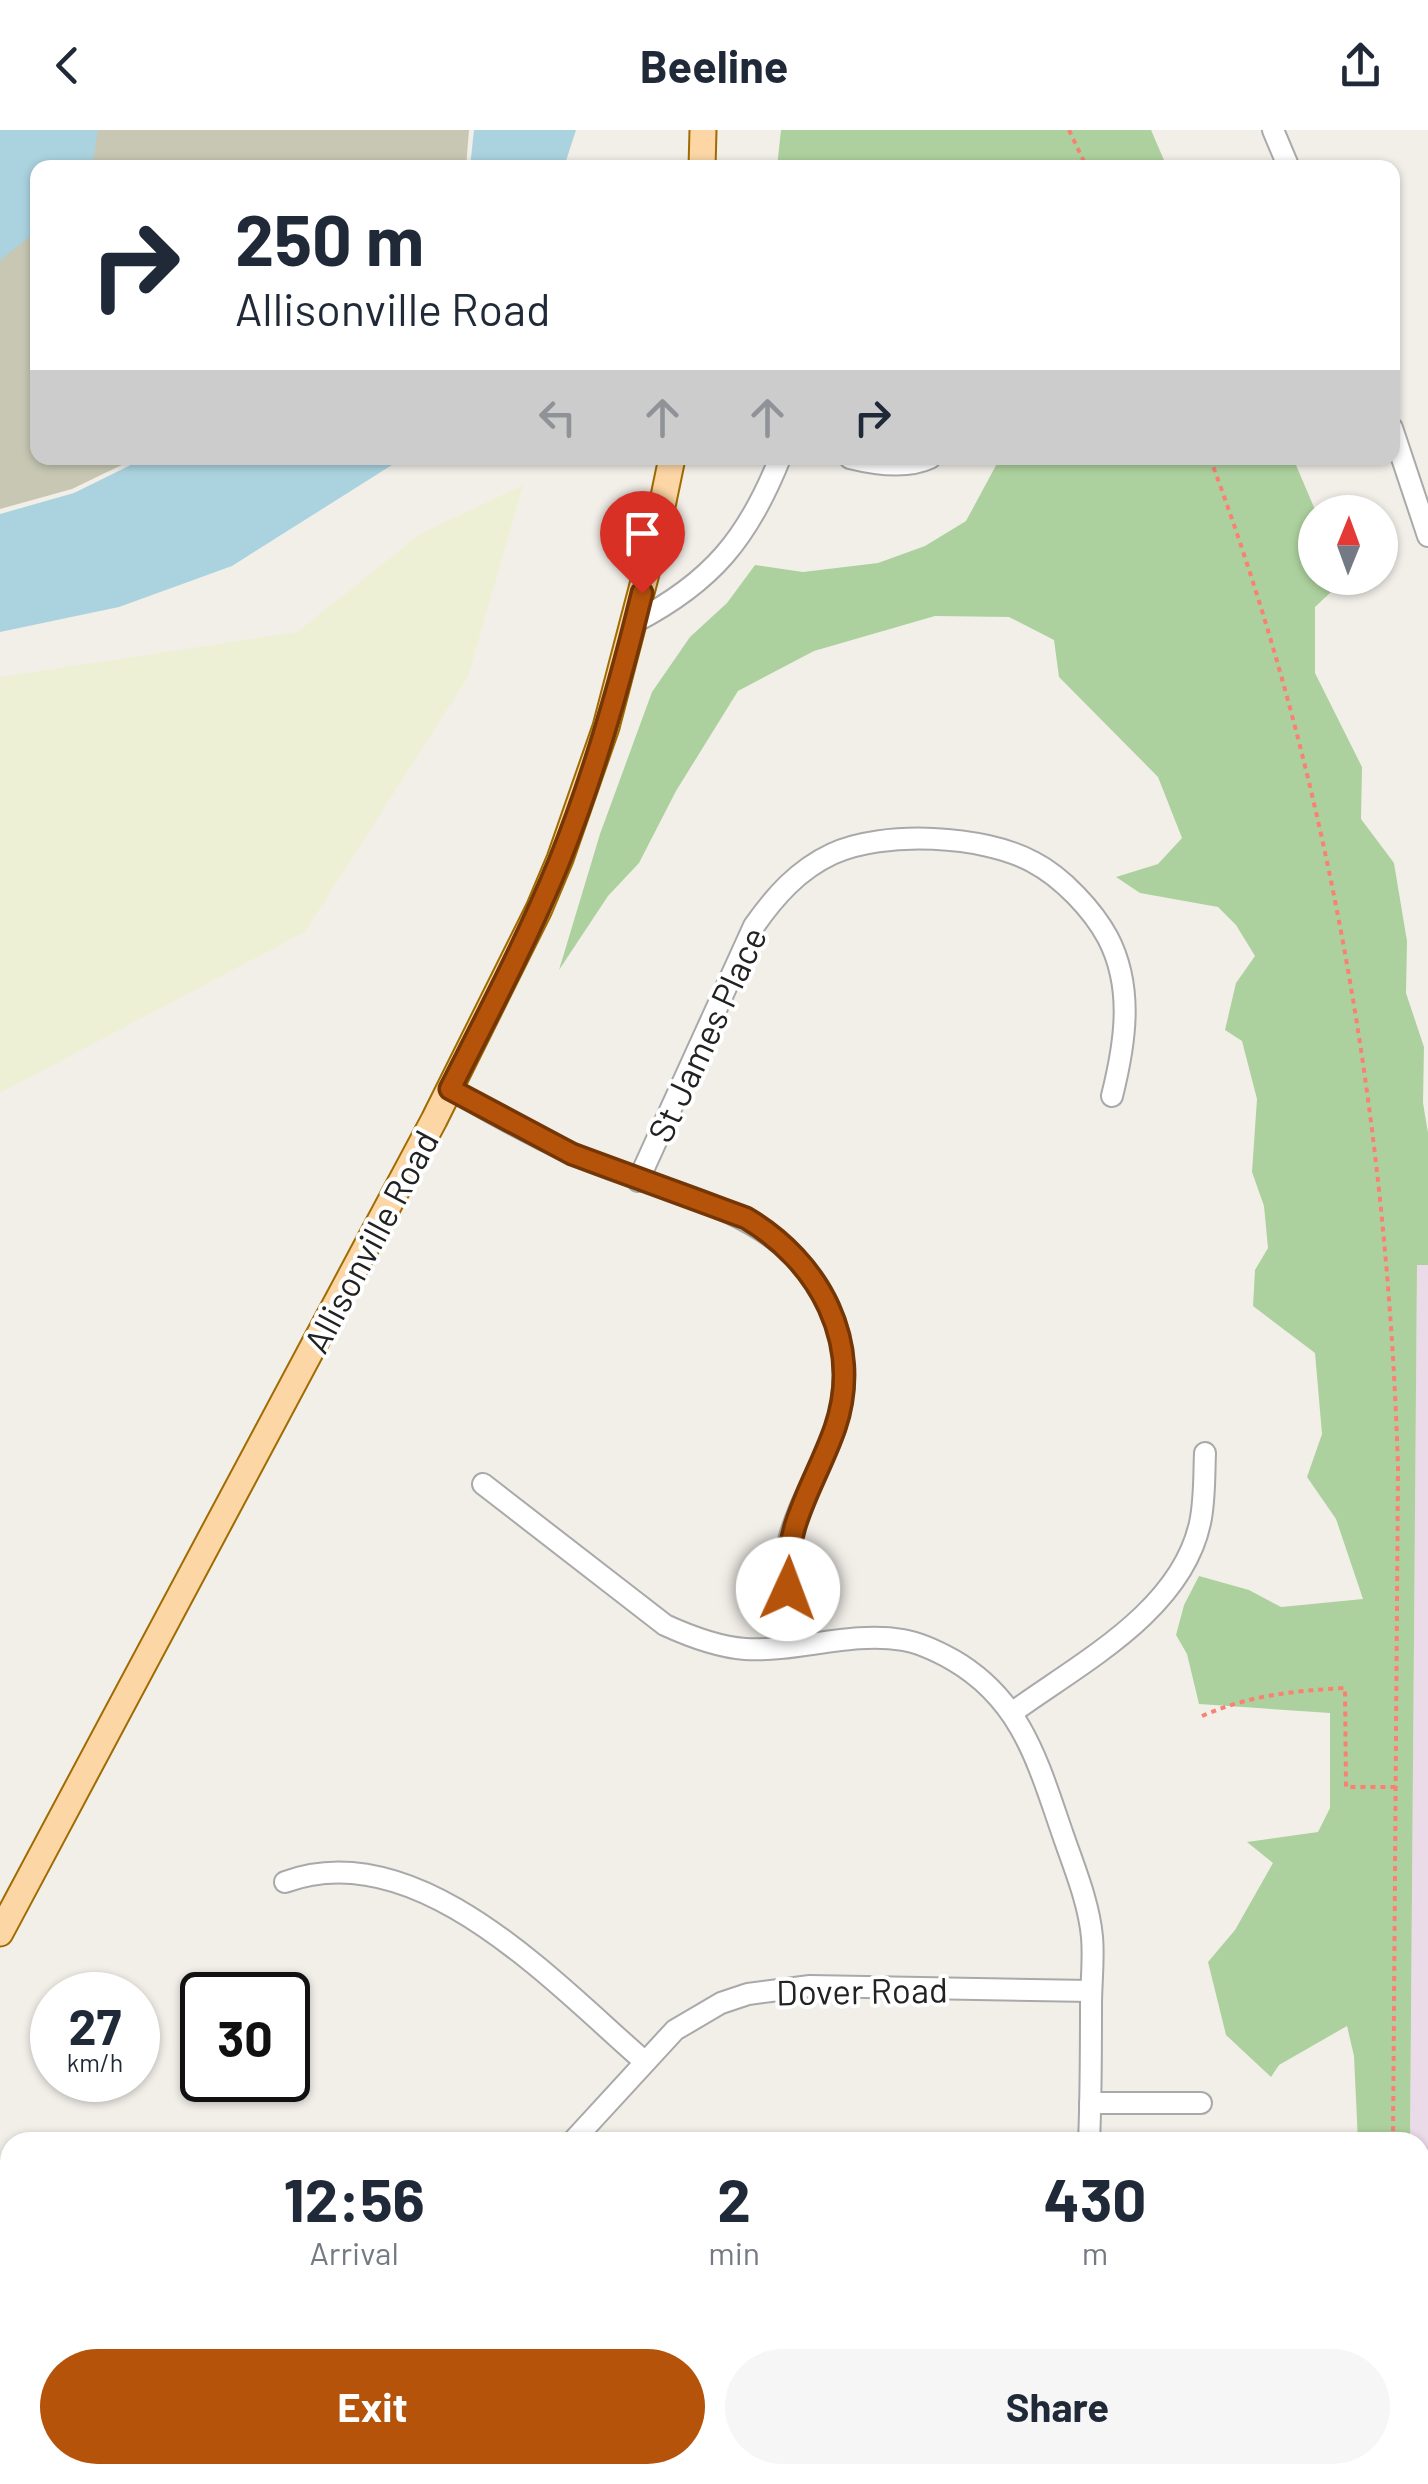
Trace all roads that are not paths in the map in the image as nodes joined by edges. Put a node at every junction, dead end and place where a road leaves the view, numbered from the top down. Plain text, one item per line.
1 (703, 130) edge
2 (1273, 130) edge
3 (702, 160) edge
4 (1286, 160) edge
5 (1400, 452) edge
6 (670, 465) edge
7 (776, 465) edge
8 (1428, 536) edge
9 (635, 622) junction
10 (450, 1089) junction
11 (1112, 1096) dead end
12 (638, 1181) junction
13 (1205, 1452) dead end
14 (482, 1484) dead end
15 (795, 1646) junction
16 (1014, 1712) junction
17 (285, 1882) dead end
18 (0, 1933) edge
19 (1091, 1991) junction
20 (644, 2061) junction
21 (1090, 2103) junction
22 (1201, 2103) dead end
23 (581, 2132) edge
24 (1089, 2132) edge

1 - 3 main road
2 - 4 street
5 - 8 street
6 - 9 main road, Allisonville Road
7 - 9 street
9 - 10 main road, Allisonville Road
10 - 12 street
10 - 18 main road, Allisonville Road
11 - 12 street, St James Place
12 - 15 street
13 - 16 street
14 - 15 street
15 - 16 street
16 - 19 street
17 - 20 street
19 - 20 street, Dover Road
19 - 21 street
20 - 23 street, Dover Road
21 - 22 street
21 - 24 street

